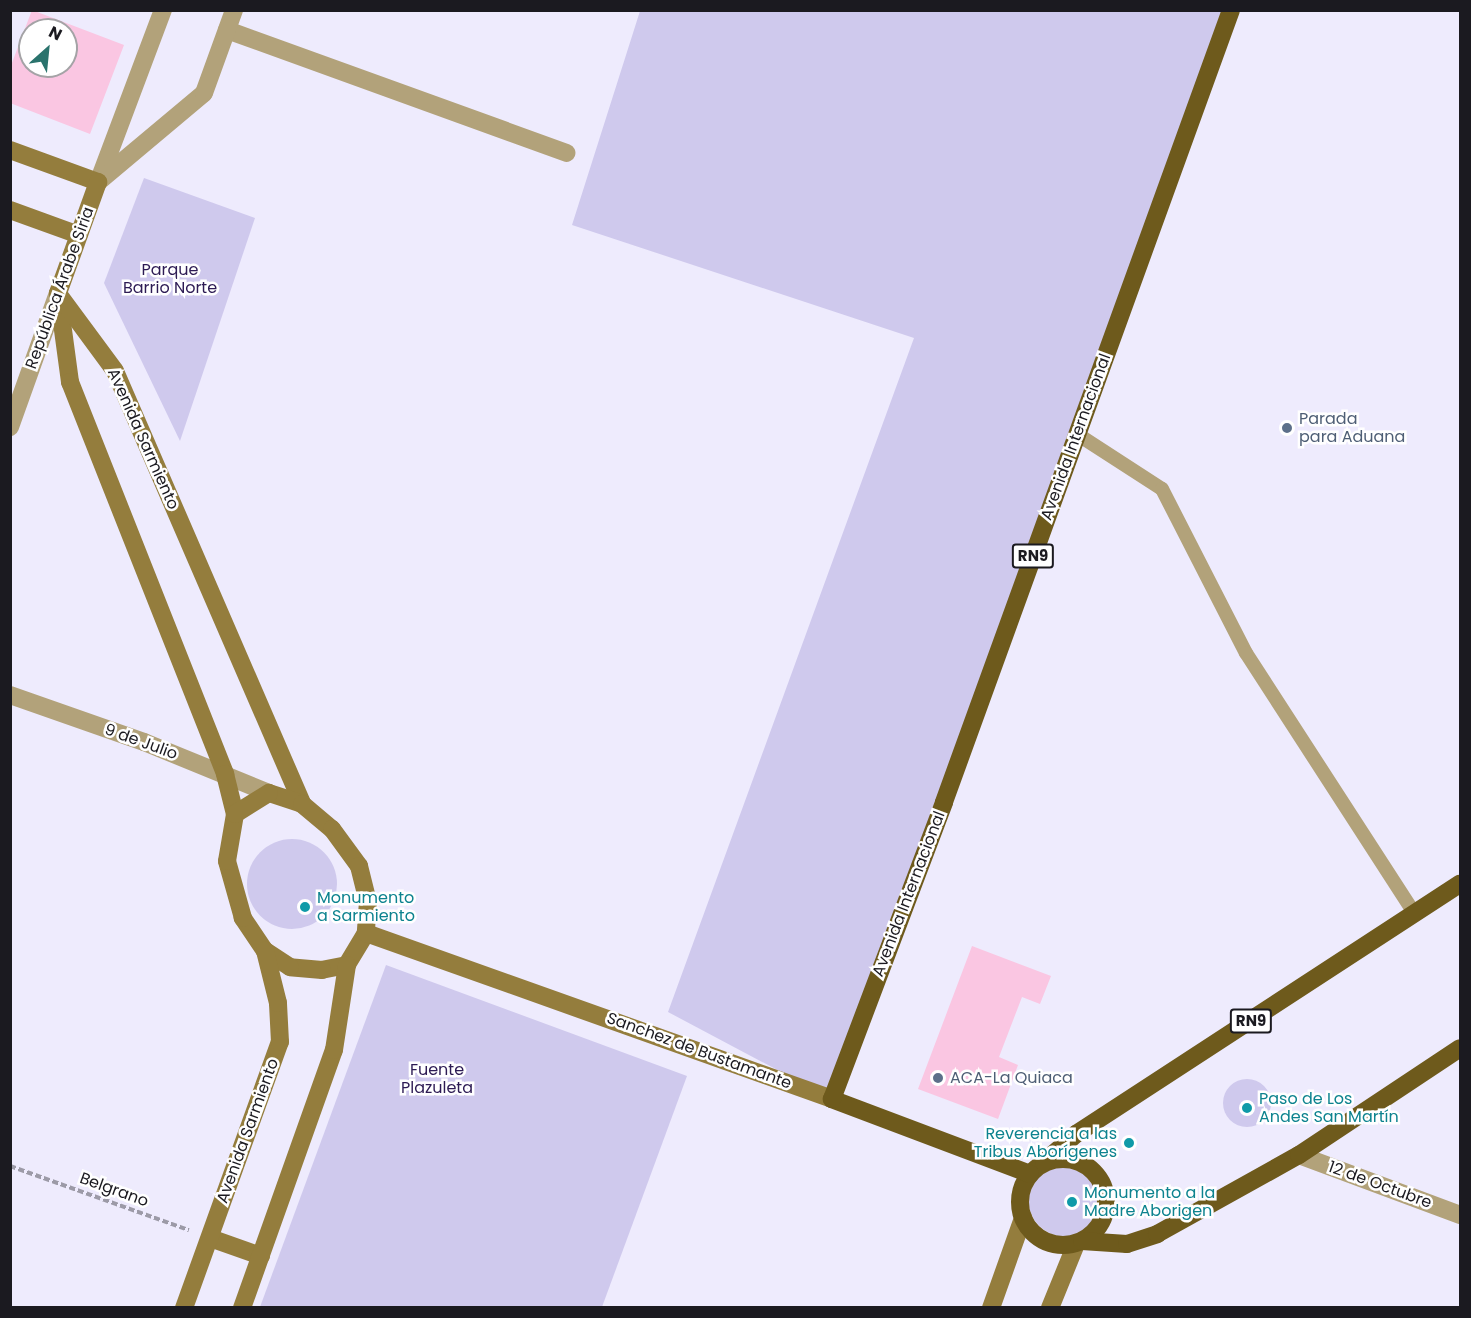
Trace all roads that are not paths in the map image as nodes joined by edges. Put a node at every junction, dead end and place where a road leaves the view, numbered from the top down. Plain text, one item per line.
1 (163, 10) edge
2 (234, 10) edge
3 (1231, 10) edge
4 (227, 30) junction
5 (10, 150) edge
6 (566, 153) dead end
7 (98, 182) junction
8 (10, 210) edge
9 (79, 235) junction
10 (58, 293) junction
11 (10, 427) edge
12 (1077, 434) junction
13 (10, 695) edge
14 (225, 774) junction
15 (269, 794) junction
16 (302, 804) junction
17 (235, 814) junction
18 (1461, 884) edge
19 (1415, 914) junction
20 (366, 933) junction
21 (265, 951) junction
22 (347, 965) junction
23 (1461, 1048) edge
24 (832, 1099) junction
25 (1299, 1155) junction
26 (1044, 1162) junction
27 (1030, 1174) junction
28 (1461, 1215) edge
29 (1023, 1218) junction
30 (210, 1238) junction
31 (1079, 1242) junction
32 (261, 1256) junction
33 (184, 1308) edge
34 (242, 1308) edge
35 (991, 1308) edge
36 (1050, 1308) edge

1 - 7 street, República Árabe Siria
2 - 4 street
3 - 12 highway, Avenida Internacional / RN9
4 - 6 street
4 - 7 street
5 - 7 main road
7 - 9 main road, República Árabe Siria
8 - 9 main road
9 - 10 main road, República Árabe Siria
10 - 11 street, República Árabe Siria
10 - 14 main road
10 - 16 main road, Avenida Sarmiento
12 - 19 lane
12 - 24 highway, Avenida Internacional / RN9
13 - 14 street, 9 de Julio
14 - 15 street, 9 de Julio
14 - 17 main road
15 - 16 main road
15 - 17 main road
16 - 20 main road
17 - 21 main road
18 - 19 highway, RN9
19 - 26 highway, RN9
20 - 22 main road
20 - 24 main road, Sanchez de Bustamante
21 - 22 main road
21 - 30 main road, Avenida Sarmiento
22 - 32 main road
23 - 25 highway
24 - 27 highway, Sanchez de Bustamante
25 - 28 street, 12 de Octubre
25 - 31 highway
26 - 27 highway, RN9
26 - 31 highway
27 - 29 highway
29 - 31 highway
29 - 35 main road
30 - 32 main road
30 - 33 main road, Avenida Sarmiento
31 - 36 main road
32 - 34 main road

